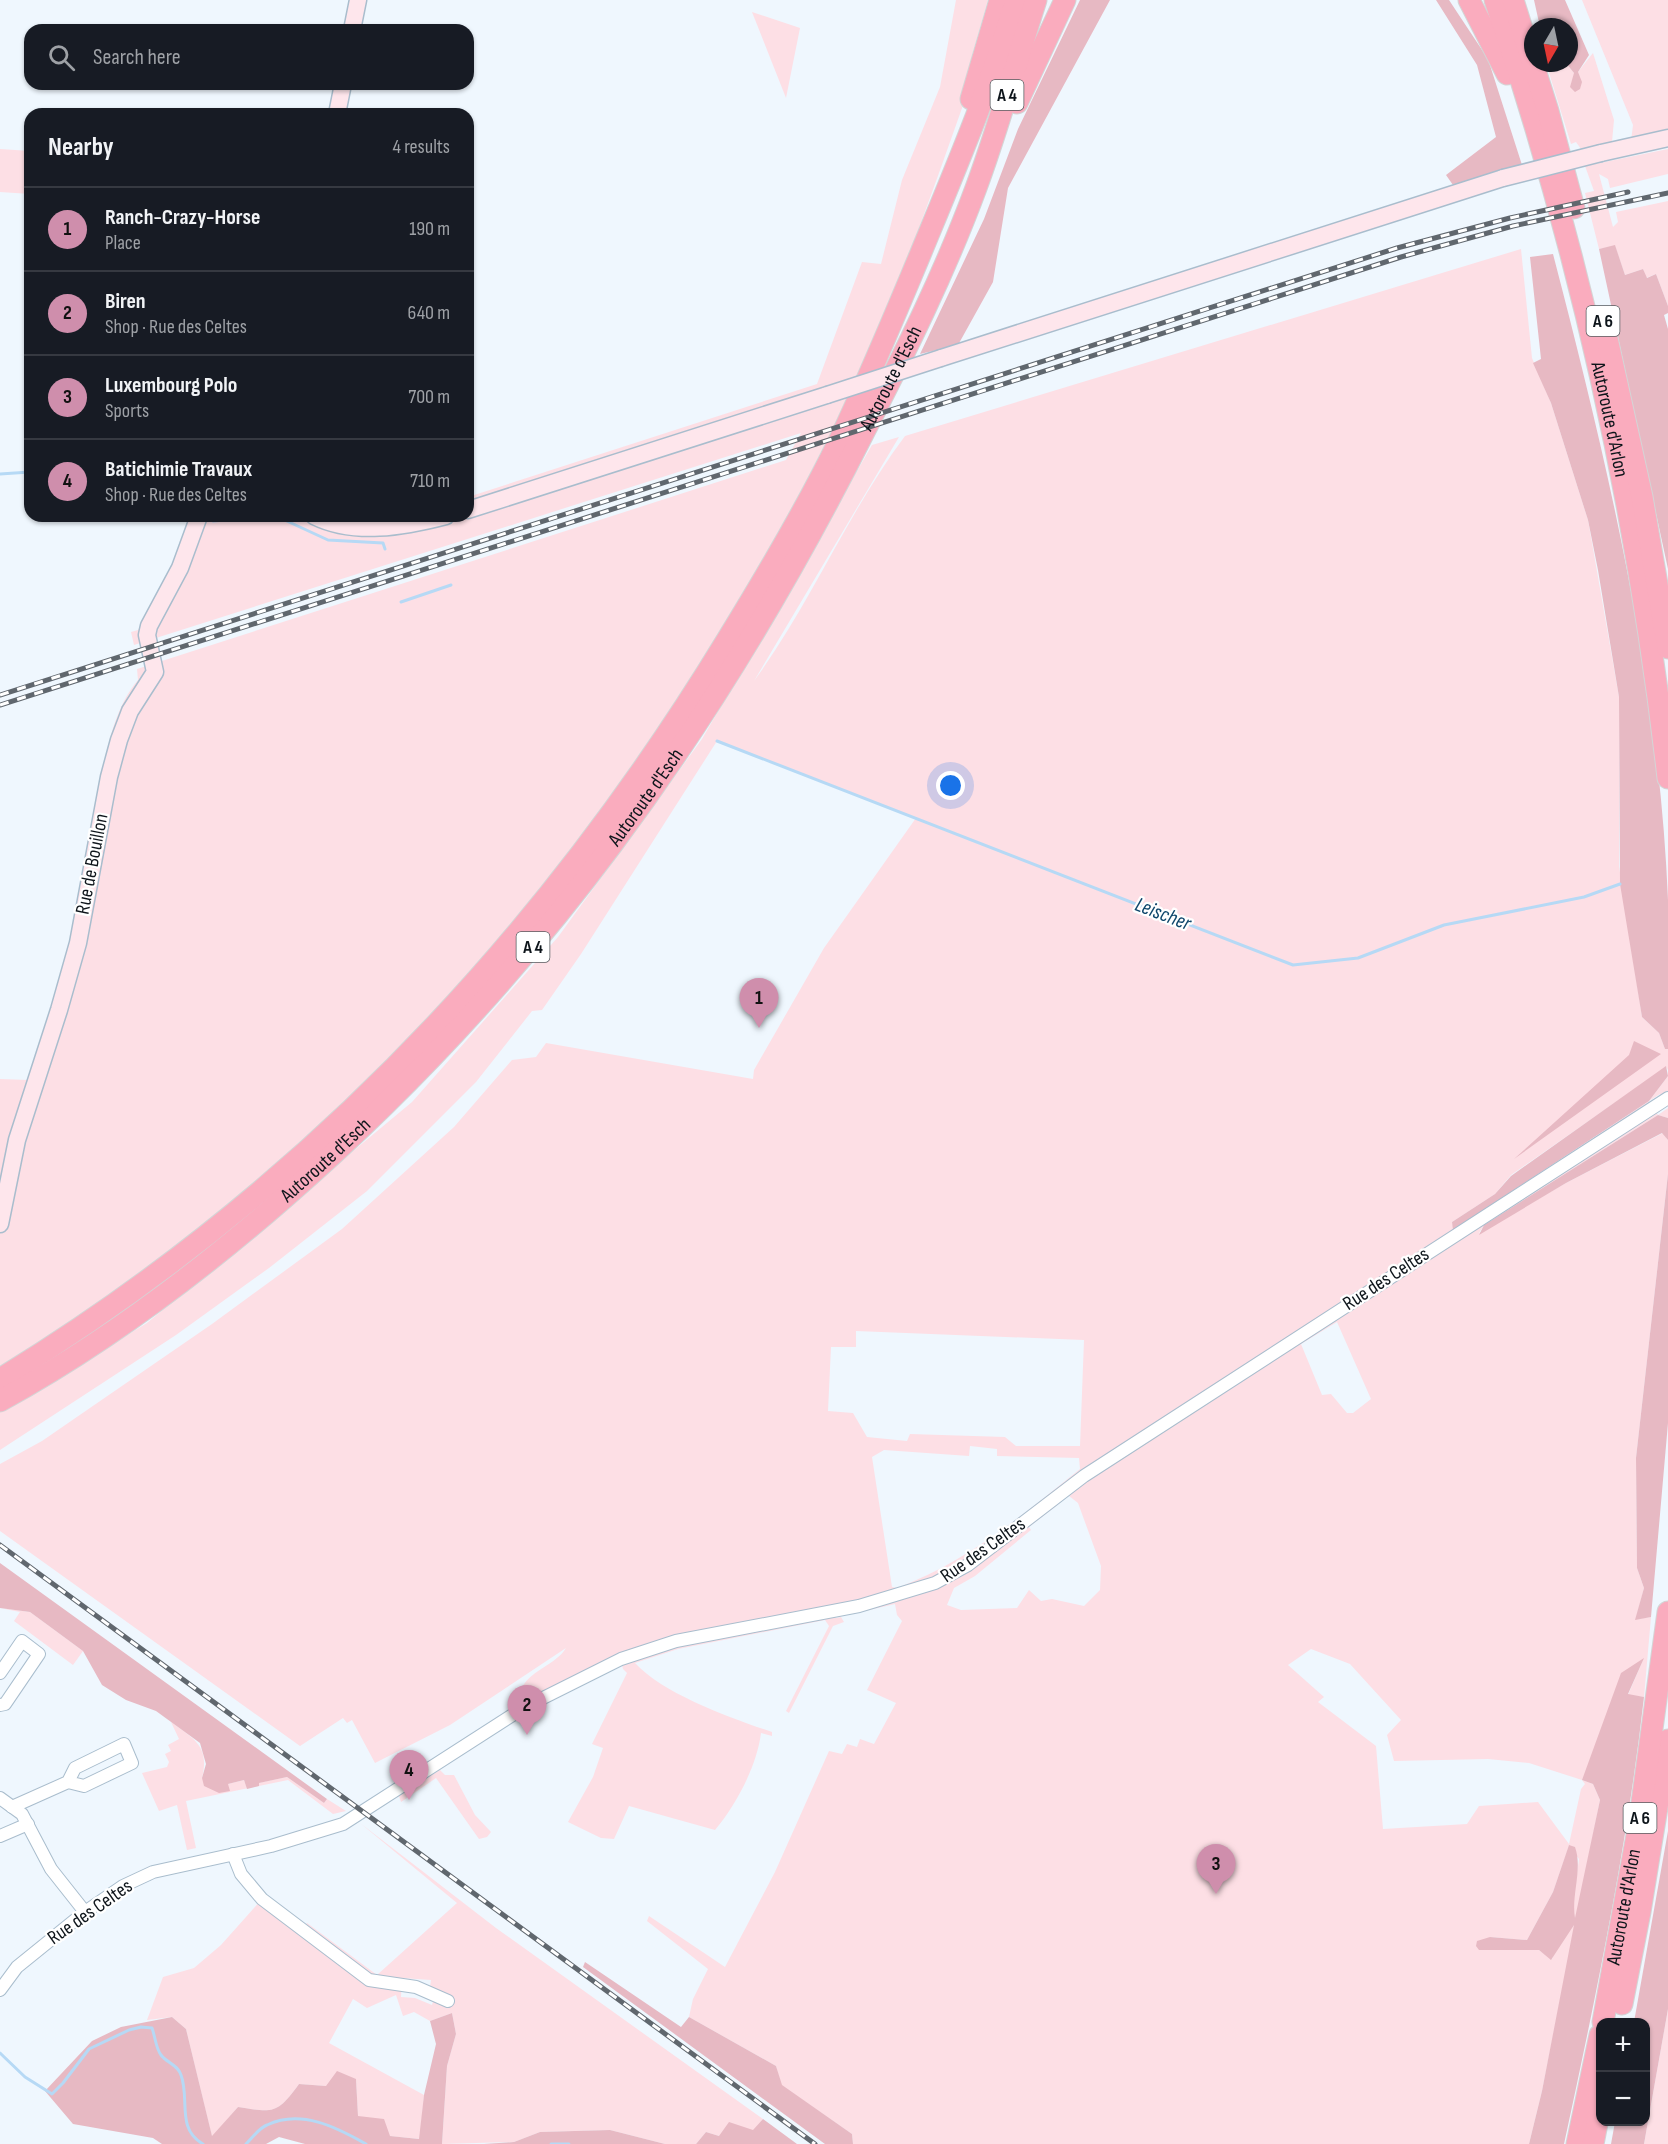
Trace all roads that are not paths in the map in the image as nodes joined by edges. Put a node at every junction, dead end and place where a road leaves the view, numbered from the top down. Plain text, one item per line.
1 (358, 0) edge
2 (1000, 0) edge
3 (1016, 0) edge
4 (1036, 0) edge
5 (1052, 0) edge
6 (1065, 0) edge
7 (1469, 0) edge
8 (1495, 0) edge
9 (1513, 0) edge
10 (353, 24) edge
11 (1033, 68) junction
12 (342, 90) edge
13 (338, 108) edge
14 (1534, 121) junction
15 (1668, 138) edge
16 (958, 164) junction
17 (976, 189) junction
18 (474, 508) edge
19 (197, 522) edge
20 (330, 522) edge
21 (414, 522) edge
22 (1668, 648) edge
23 (1668, 778) edge
24 (1664, 1100) edge
25 (0, 1224) edge
26 (0, 1379) edge
27 (0, 1401) edge
28 (1668, 1612) edge
29 (0, 1673) edge
30 (0, 1706) edge
31 (1668, 1740) edge
32 (68, 1782) junction
33 (0, 1798) edge
34 (12, 1807) junction
35 (28, 1824) junction
36 (0, 1836) edge
37 (233, 1854) junction
38 (85, 1912) junction
39 (0, 1990) edge
40 (448, 2001) dead end
41 (1604, 2018) edge
42 (1619, 2018) edge
43 (1596, 2054) edge
44 (1596, 2126) edge
45 (1577, 2144) edge
46 (1593, 2144) edge

1 - 10 main road
2 - 16 highway, A 4
3 - 16 highway, Autoroute d'Esch / A 4
4 - 17 highway, Autoroute d'Esch / A 4
5 - 11 highway
6 - 11 highway
7 - 14 highway, A 6
8 - 14 highway, Autoroute d'Arlon / A 6
9 - 22 highway, Autoroute d'Arlon / A 6
11 - 17 highway
12 - 13 main road
14 - 23 highway, Autoroute d'Arlon / A 6
15 - 18 main road, bridge
16 - 26 highway, Autoroute d'Esch / A 4
17 - 27 highway, Autoroute d'Esch / A 4
19 - 25 main road, Rue de Bouillon
20 - 21 main road
24 - 37 street, Rue des Celtes
28 - 41 highway, Autoroute d'Arlon / A 6
29 - 30 street
31 - 42 highway, Autoroute d'Arlon / A 6
32 - 32 street
32 - 34 street
33 - 34 street
34 - 35 street
35 - 36 street
35 - 38 street
37 - 38 street, Rue des Celtes
37 - 40 street
38 - 39 street, Rue des Celtes
43 - 45 highway
44 - 46 highway

